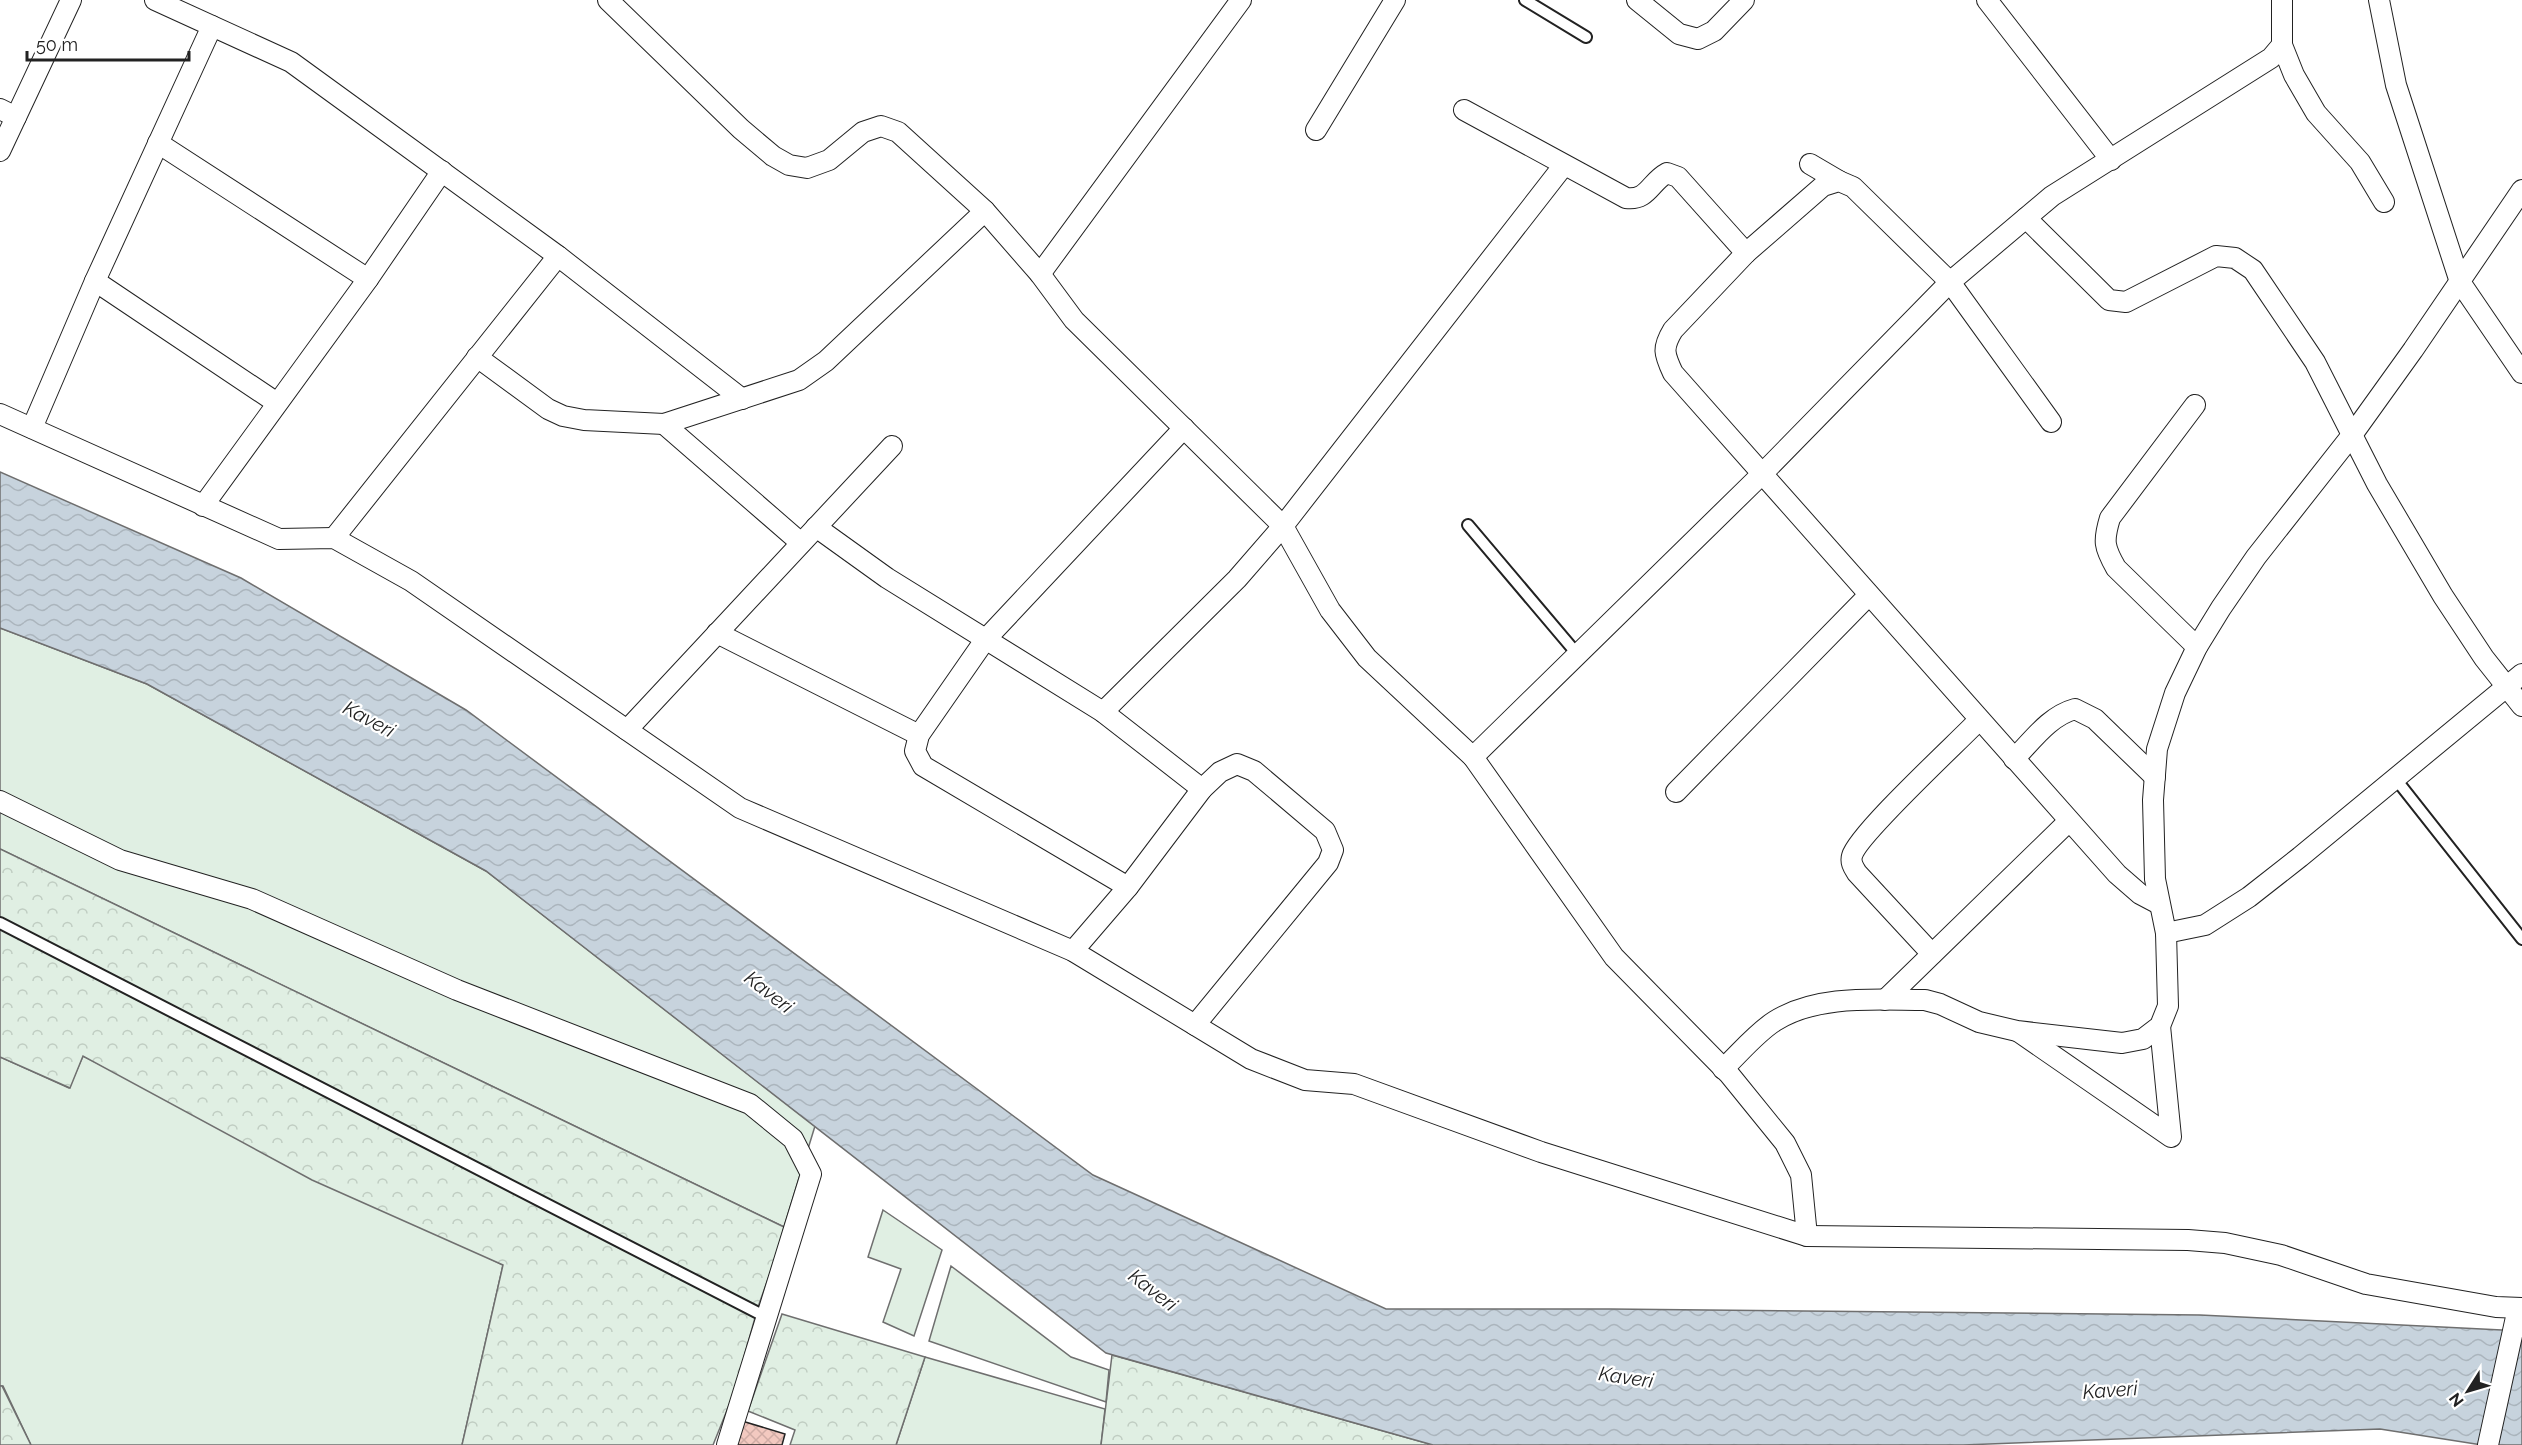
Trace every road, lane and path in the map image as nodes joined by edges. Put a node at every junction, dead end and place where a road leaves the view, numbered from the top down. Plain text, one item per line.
1 (71, 0) edge
2 (155, 0) edge
3 (608, 0) edge
4 (1241, 0) edge
5 (1395, 0) edge
6 (1525, 0) edge
7 (1637, 0) edge
8 (1744, 0) edge
9 (1987, 0) edge
10 (2282, 0) edge
11 (2379, 0) edge
12 (212, 26) junction
13 (1586, 37) dead end
14 (2282, 45) junction
15 (1464, 110) dead end
16 (8, 113) edge
17 (1316, 130) dead end
18 (158, 143) junction
19 (0, 152) edge
20 (2111, 160) junction
21 (1810, 164) dead end
22 (1564, 165) junction
23 (442, 171) junction
24 (1839, 181) junction
25 (2522, 190) edge
26 (2384, 202) dead end
27 (985, 211) junction
28 (2026, 218) junction
29 (1746, 253) junction
30 (558, 256) junction
31 (1040, 274) junction
32 (368, 279) junction
33 (95, 280) junction
34 (1950, 282) junction
35 (2460, 282) junction
36 (477, 357) junction
37 (2522, 373) edge
38 (742, 399) junction
39 (277, 404) junction
40 (2195, 405) dead end
41 (0, 414) edge
42 (2051, 422) dead end
43 (664, 424) junction
44 (32, 428) junction
45 (1184, 428) junction
46 (2352, 435) junction
47 (891, 446) dead end
48 (1762, 474) junction
49 (203, 506) junction
50 (1468, 525) dead end
51 (1283, 526) junction
52 (816, 527) junction
53 (334, 538) junction
54 (801, 543) junction
55 (1869, 595) junction
56 (717, 633) junction
57 (985, 640) junction
58 (2197, 647) junction
59 (1578, 655) junction
60 (2515, 680) edge
61 (2522, 706) edge
62 (1103, 712) junction
63 (1980, 720) junction
64 (627, 730) junction
65 (919, 735) junction
66 (1473, 757) junction
67 (2014, 759) junction
68 (2155, 777) junction
69 (2395, 778) junction
70 (1202, 789) junction
71 (1676, 792) dead end
72 (0, 801) edge
73 (2069, 821) junction
74 (1128, 887) junction
75 (2159, 904) junction
76 (0, 923) edge
77 (2166, 933) junction
78 (2522, 939) edge
79 (1073, 951) junction
80 (1932, 954) junction
81 (1885, 1000) junction
82 (1195, 1025) junction
83 (2160, 1026) junction
84 (2017, 1030) junction
85 (1723, 1069) junction
86 (1807, 1236) junction
87 (2519, 1309) edge
88 (766, 1317) junction
89 (727, 1445) edge
90 (2488, 1445) edge

1 - 16 street
2 - 12 street
3 - 27 street
4 - 31 street
5 - 17 street
6 - 13 lane
7 - 8 street
9 - 20 street
10 - 14 street
11 - 35 street
12 - 18 street
12 - 23 street
14 - 20 street
14 - 26 street
15 - 22 street
16 - 19 street
18 - 32 street
18 - 33 street
20 - 28 street
21 - 24 street
22 - 29 street
22 - 51 street
23 - 30 street
23 - 32 street
24 - 29 street
24 - 34 street
25 - 35 street
27 - 31 street
27 - 38 street
28 - 34 street
28 - 46 street
29 - 48 street
30 - 36 street
30 - 38 street
31 - 45 street
32 - 39 street
33 - 39 street
33 - 44 street
34 - 42 street
34 - 48 street
35 - 37 street
35 - 46 street
36 - 43 street
36 - 53 street
38 - 43 street
39 - 49 street
40 - 58 street
41 - 44 street
43 - 54 street
44 - 49 street
45 - 51 street
45 - 57 street
46 - 58 street
46 - 60 street
47 - 52 street
48 - 55 street
48 - 59 street
49 - 53 street
50 - 59 lane
51 - 62 street
51 - 66 street
52 - 54 street
52 - 57 street
53 - 64 street
54 - 56 street
55 - 63 street
55 - 71 street
56 - 64 street
56 - 65 street
57 - 62 street
57 - 65 street
58 - 68 street
59 - 66 street
60 - 61 street
60 - 69 street
62 - 70 street
63 - 67 street
63 - 80 street
64 - 79 street
65 - 74 street
66 - 85 street
67 - 68 street
67 - 73 street
68 - 75 street
69 - 77 street
69 - 78 lane
70 - 74 street
70 - 82 street
72 - 88 street
73 - 75 street
73 - 80 street
74 - 79 street
75 - 77 street
76 - 88 lane
77 - 83 street
79 - 82 street
80 - 81 street
81 - 84 street
81 - 85 street
82 - 86 street
83 - 84 street
83 - 84 street
85 - 86 street
86 - 87 street
87 - 90 street
88 - 89 street

